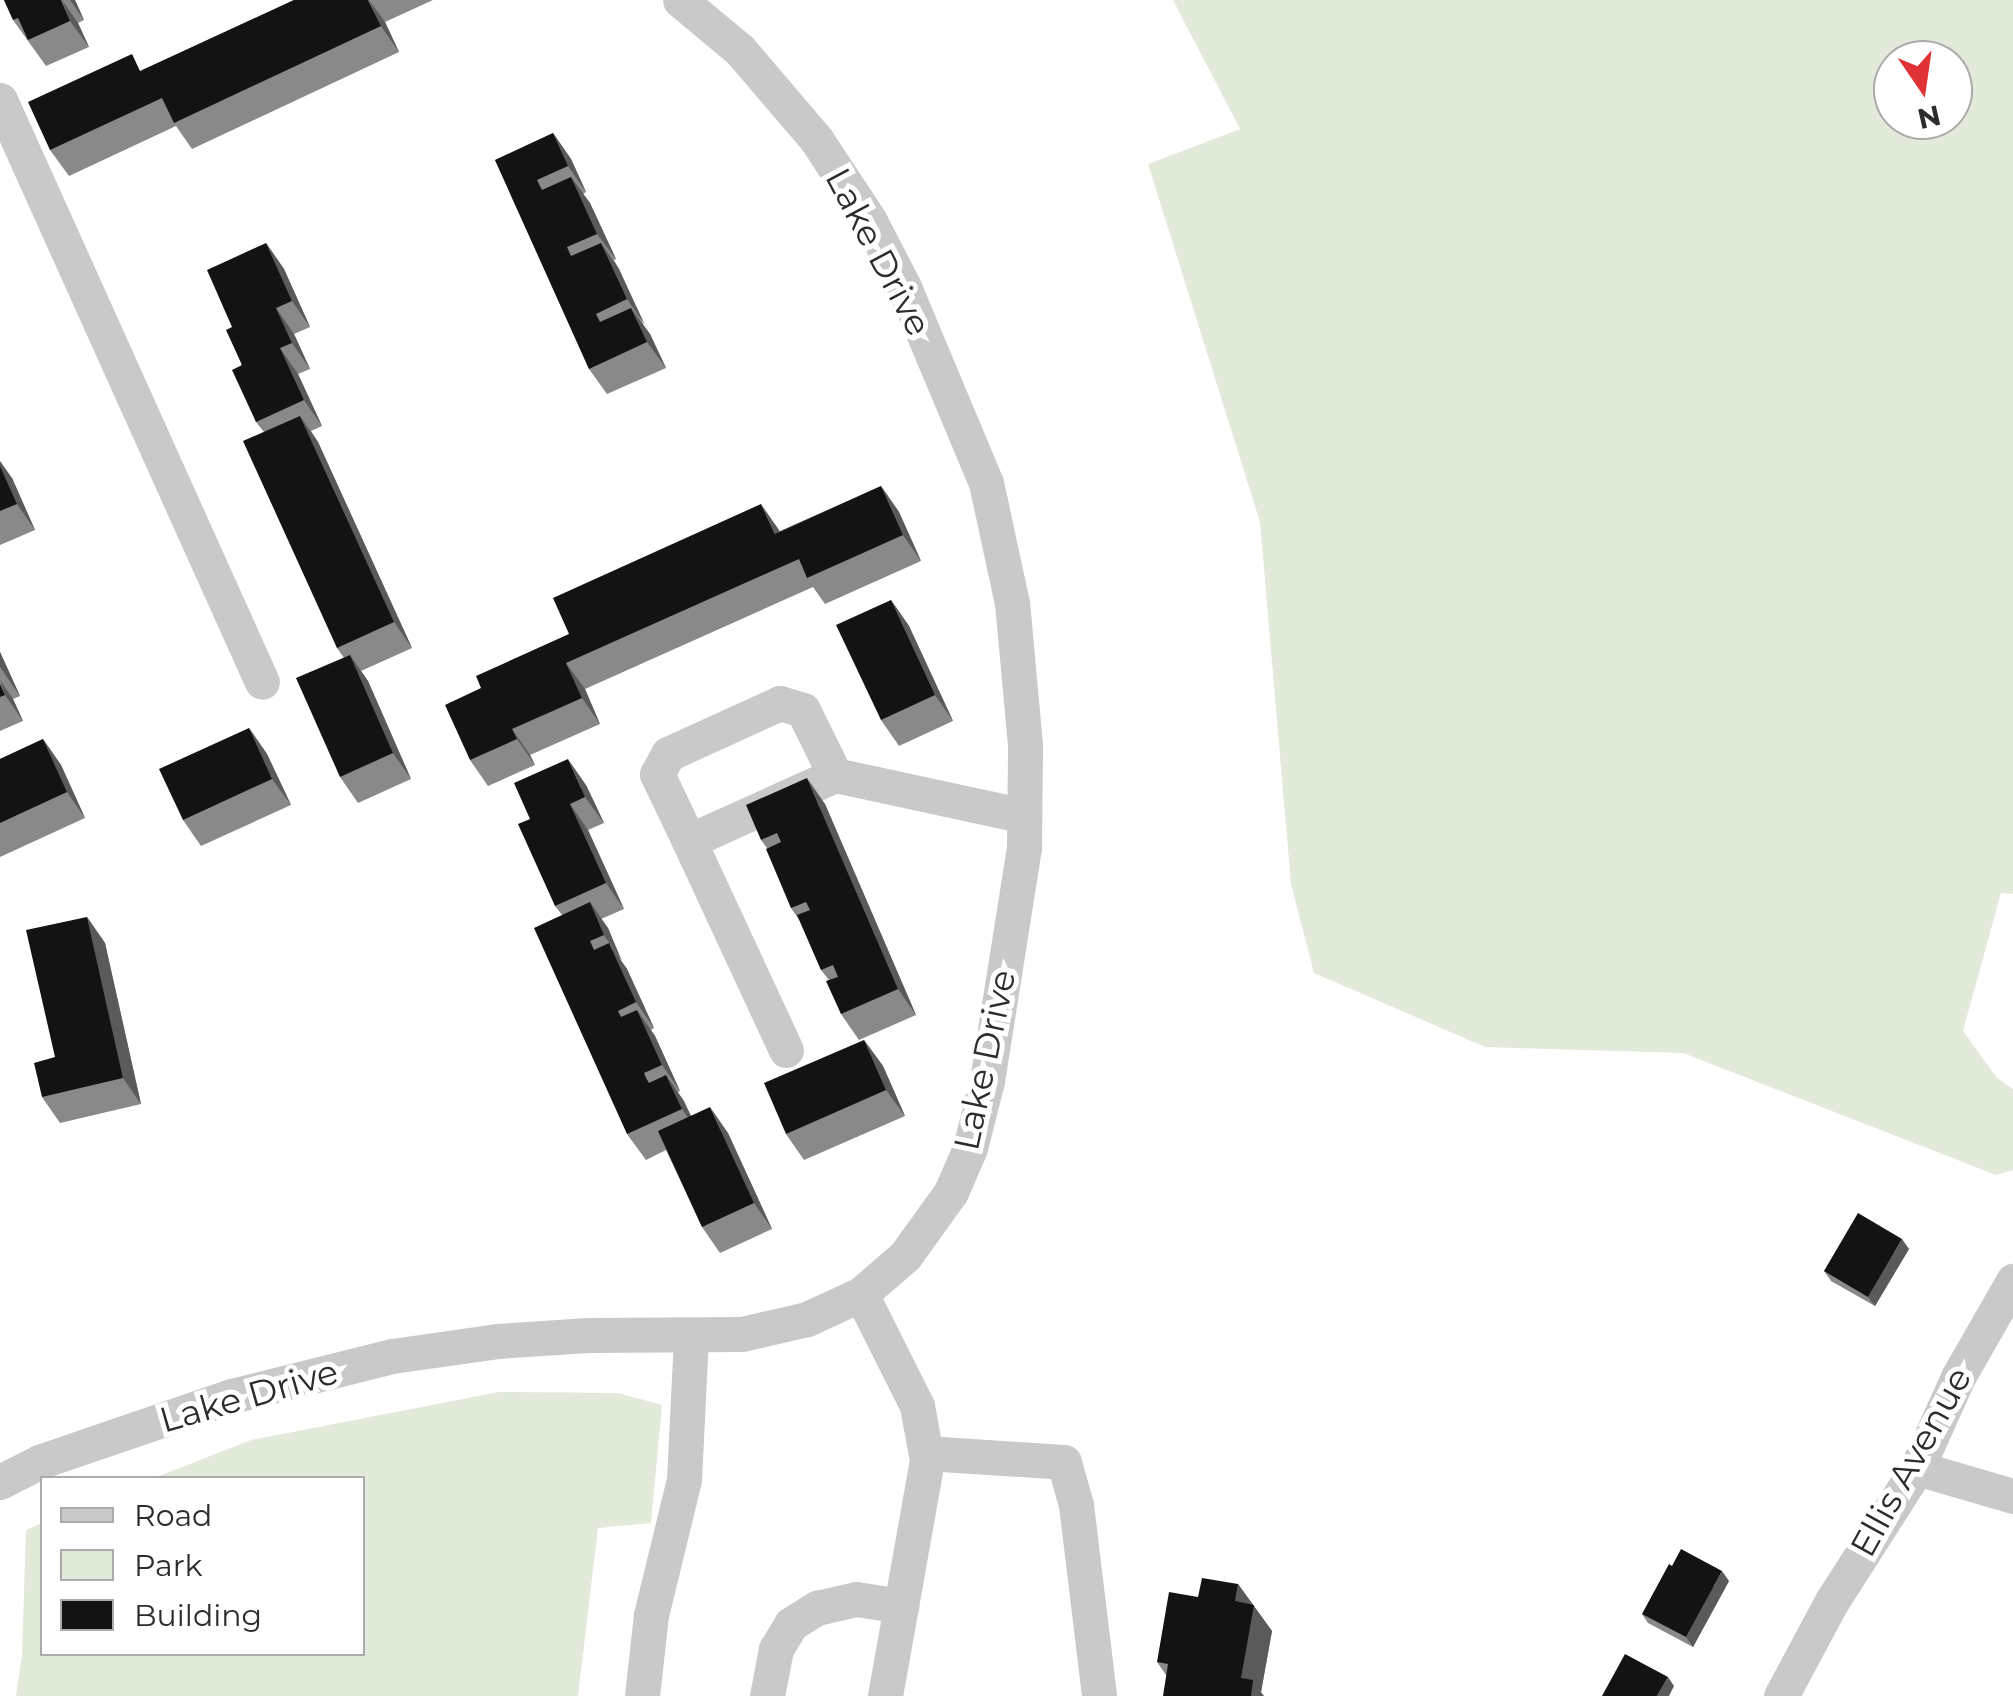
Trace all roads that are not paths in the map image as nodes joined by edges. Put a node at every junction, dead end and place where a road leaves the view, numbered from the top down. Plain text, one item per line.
1 (680, 0) edge
2 (0, 100) edge
3 (262, 682) dead end
4 (836, 774) junction
5 (1024, 816) junction
6 (690, 842) junction
7 (786, 1050) dead end
8 (2013, 1281) edge
9 (861, 1294) junction
10 (691, 1335) junction
11 (926, 1453) junction
12 (1917, 1468) junction
13 (0, 1482) edge
14 (2013, 1496) edge
15 (902, 1606) junction
16 (642, 1696) edge
17 (767, 1696) edge
18 (886, 1696) edge
19 (1099, 1696) edge
20 (1781, 1696) edge

1 - 5 street, Lake Drive
2 - 3 street
4 - 5 street
4 - 6 street
4 - 6 street
5 - 9 street, Lake Drive
6 - 7 street
8 - 12 street, Ellis Avenue
9 - 10 street, Lake Drive
9 - 11 street
10 - 13 street, Lake Drive
10 - 16 street
11 - 15 street
11 - 19 street
12 - 14 street
12 - 20 street, Ellis Avenue
15 - 17 street
15 - 18 street

